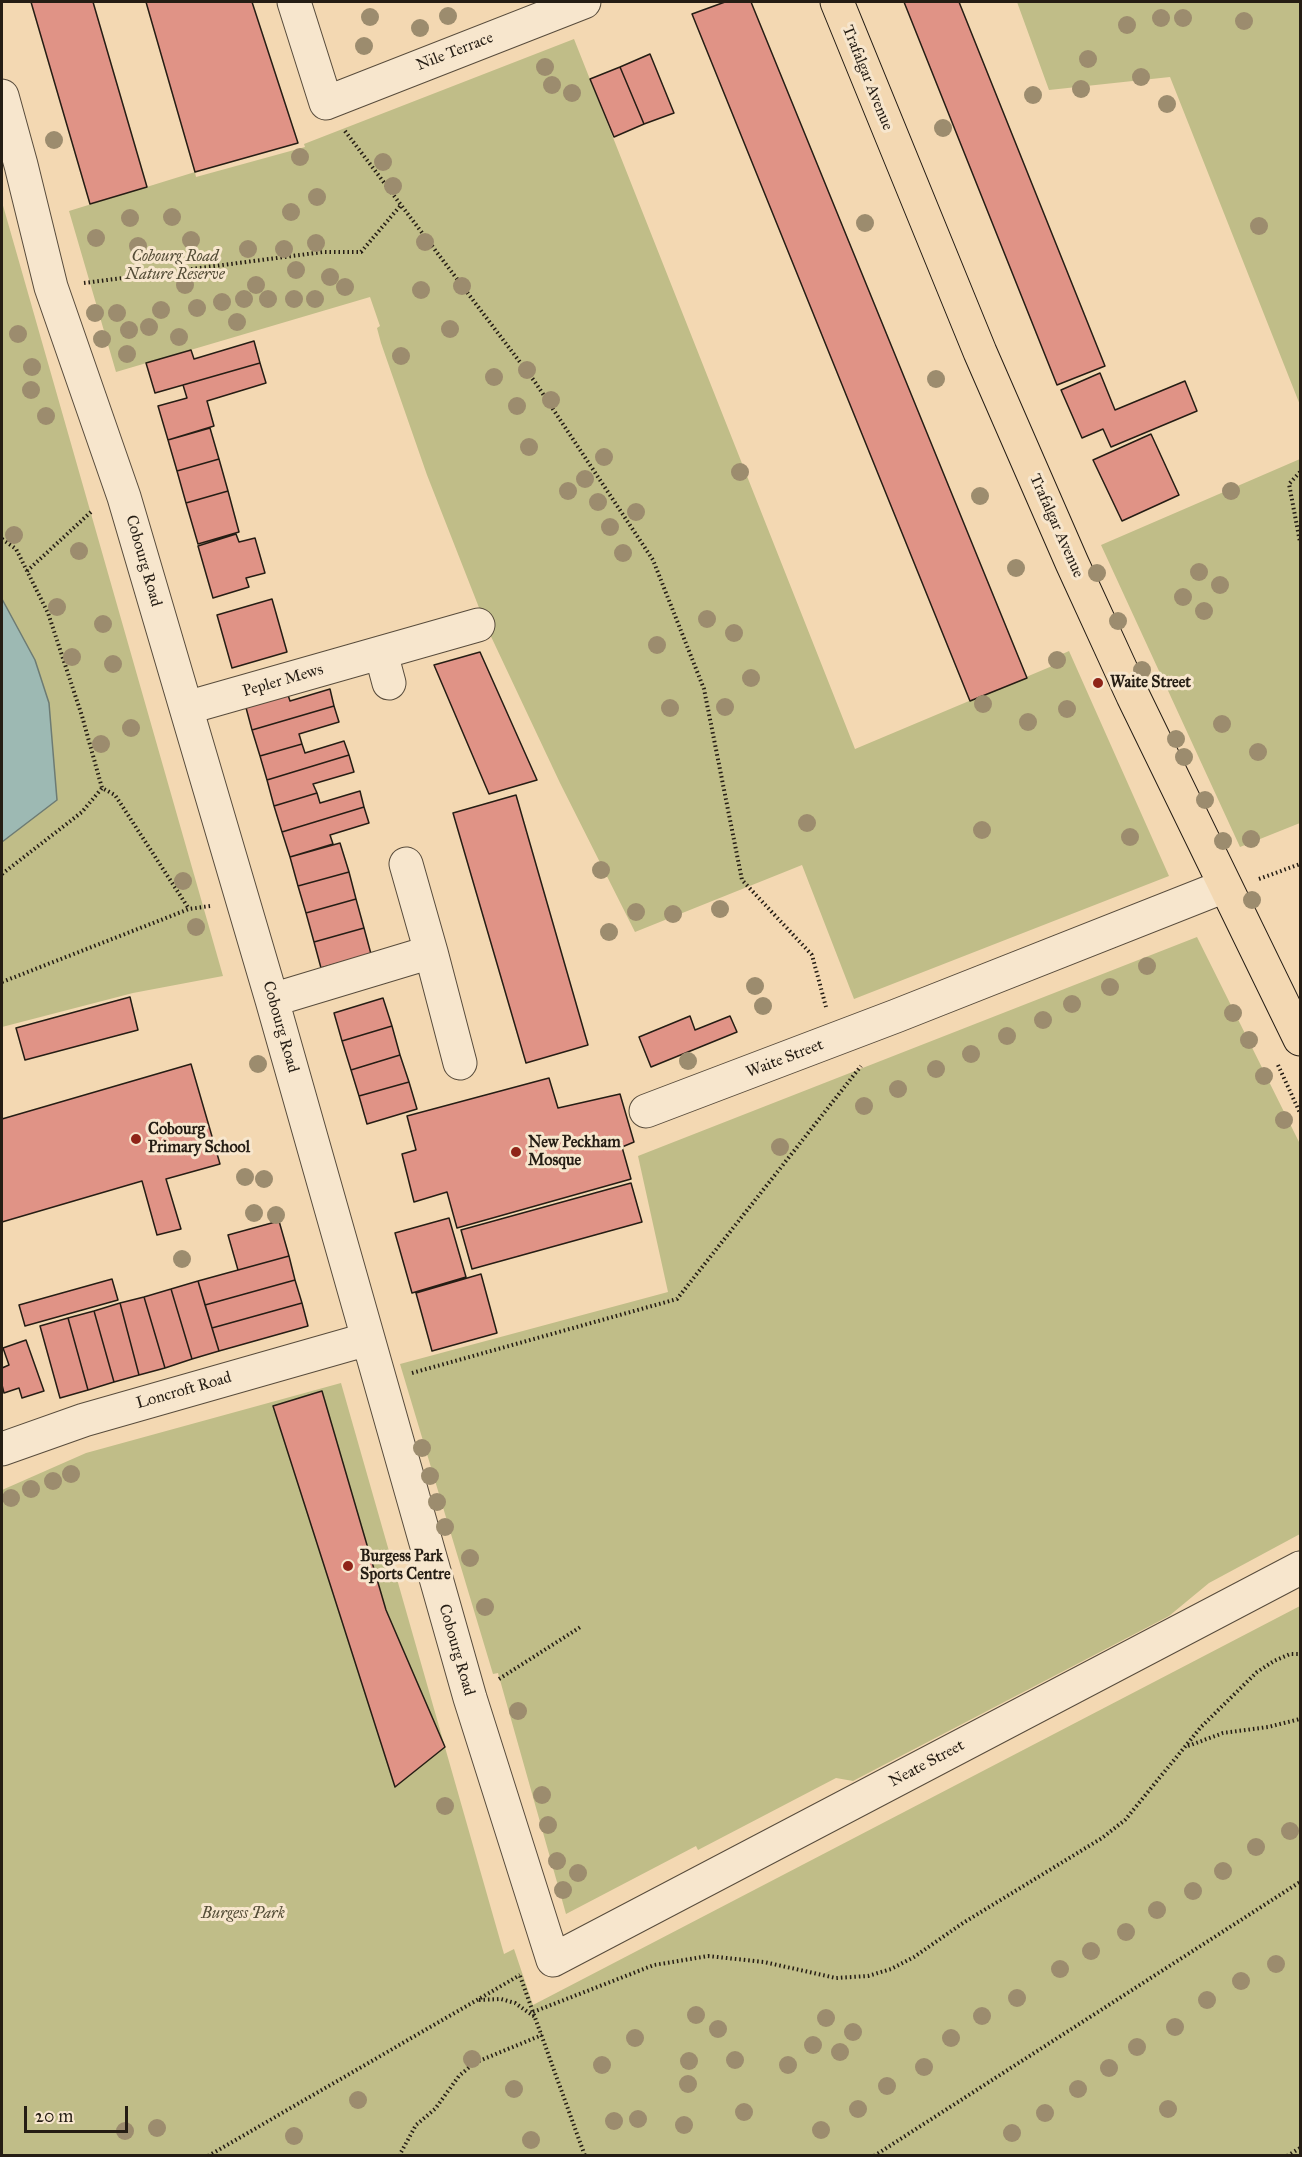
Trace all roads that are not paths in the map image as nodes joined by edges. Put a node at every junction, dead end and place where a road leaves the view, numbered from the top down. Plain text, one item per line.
1 (294, 2) edge
2 (584, 2) edge
3 (837, 2) edge
4 (2, 96) edge
5 (478, 625) dead end
6 (186, 708) junction
7 (406, 864) dead end
8 (1225, 886) junction
9 (431, 952) junction
10 (272, 1000) junction
11 (1300, 1039) edge
12 (460, 1063) dead end
13 (646, 1112) dead end
14 (368, 1340) junction
15 (2, 1449) edge
16 (1300, 1568) edge
17 (553, 1960) joint

1 - 2 street, Nile Terrace
3 - 8 main road, Trafalgar Avenue
4 - 6 street, Cobourg Road
5 - 6 street, Pepler Mews
6 - 10 street, Cobourg Road
7 - 9 street
8 - 11 main road, Trafalgar Avenue
8 - 13 street, Waite Street
9 - 10 street
9 - 12 street
10 - 14 street, Cobourg Road
14 - 15 street, Loncroft Road
14 - 17 street, Cobourg Road
16 - 17 street, Neate Street

